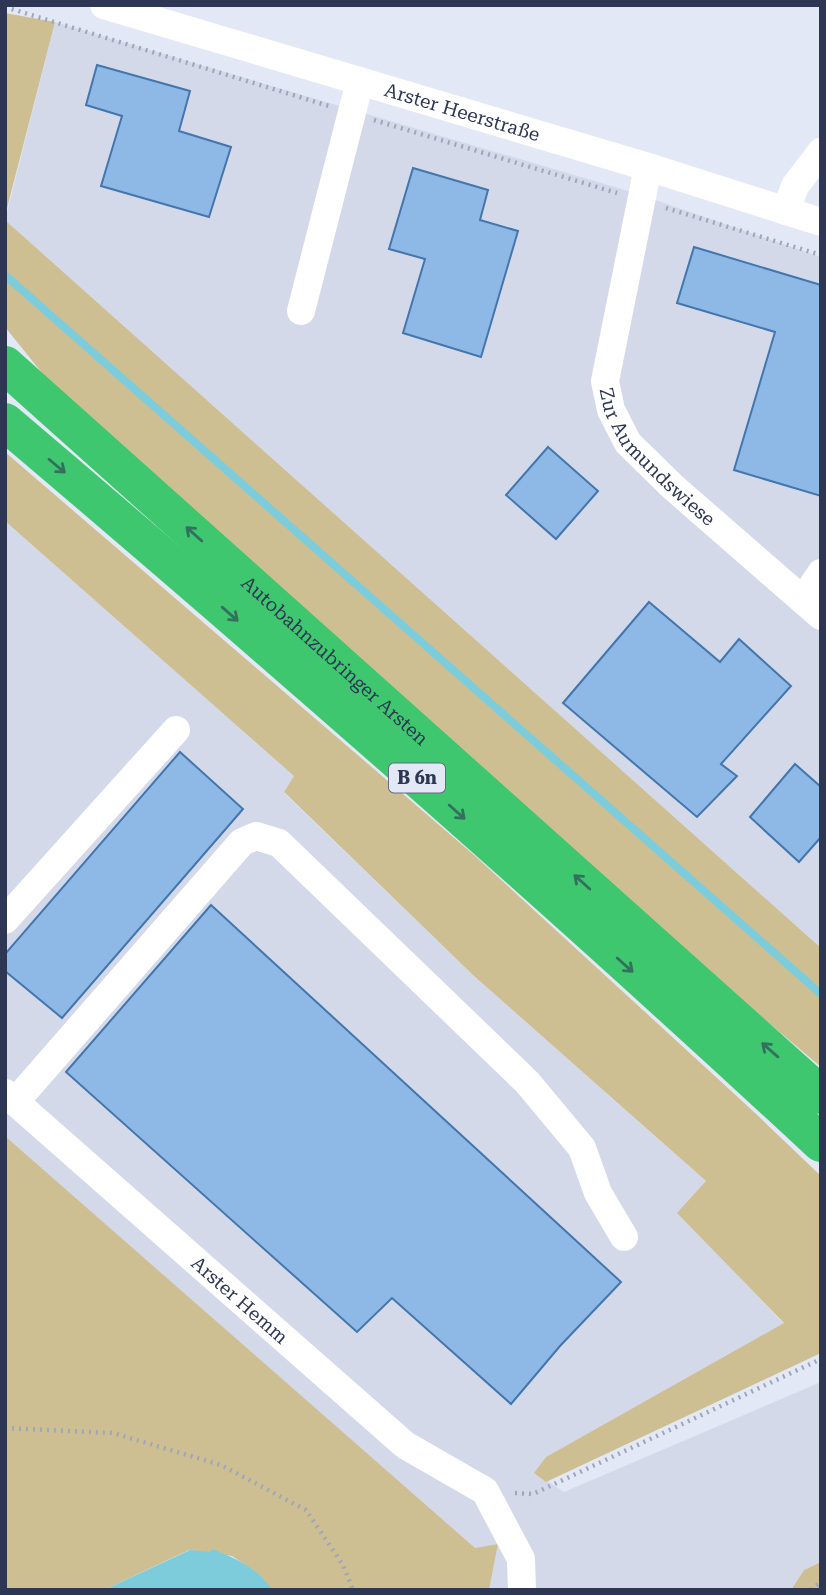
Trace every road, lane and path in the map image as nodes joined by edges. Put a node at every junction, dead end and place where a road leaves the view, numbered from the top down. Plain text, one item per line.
1 (104, 5) edge
2 (5, 7) edge
3 (17, 7) edge
4 (360, 82) junction
5 (352, 113) junction
6 (821, 152) edge
7 (648, 167) junction
8 (640, 200) junction
9 (786, 211) junction
10 (821, 222) edge
11 (821, 255) edge
12 (301, 311) dead end
13 (5, 365) edge
14 (5, 422) edge
15 (821, 573) edge
16 (812, 608) edge
17 (176, 730) dead end
18 (5, 920) edge
19 (821, 1096) edge
20 (10, 1097) edge
21 (821, 1143) edge
22 (624, 1237) dead end
23 (821, 1359) edge
24 (5, 1428) edge
25 (485, 1491) junction
26 (821, 1582) edge
27 (353, 1590) edge
28 (522, 1590) edge
29 (811, 1590) edge

1 - 4 street, Arster Heerstraße
2 - 3 path
3 - 5 path
4 - 5 street
4 - 7 street, Arster Heerstraße
5 - 8 path
5 - 12 street
6 - 9 street
7 - 8 street, Zur Aumundswiese
7 - 9 street, Arster Heerstraße
8 - 11 path
8 - 16 street, Zur Aumundswiese
9 - 10 street, Arster Heerstraße
19 -> 13 highway, Autobahnzubringer Arsten / B 6n
14 -> 21 highway, Autobahnzubringer Arsten / B 6n
15 - 16 street
17 - 18 street
20 - 22 street
20 - 25 street, Arster Hemm
23 - 25 path
24 - 27 path
25 - 28 street
26 - 29 path

